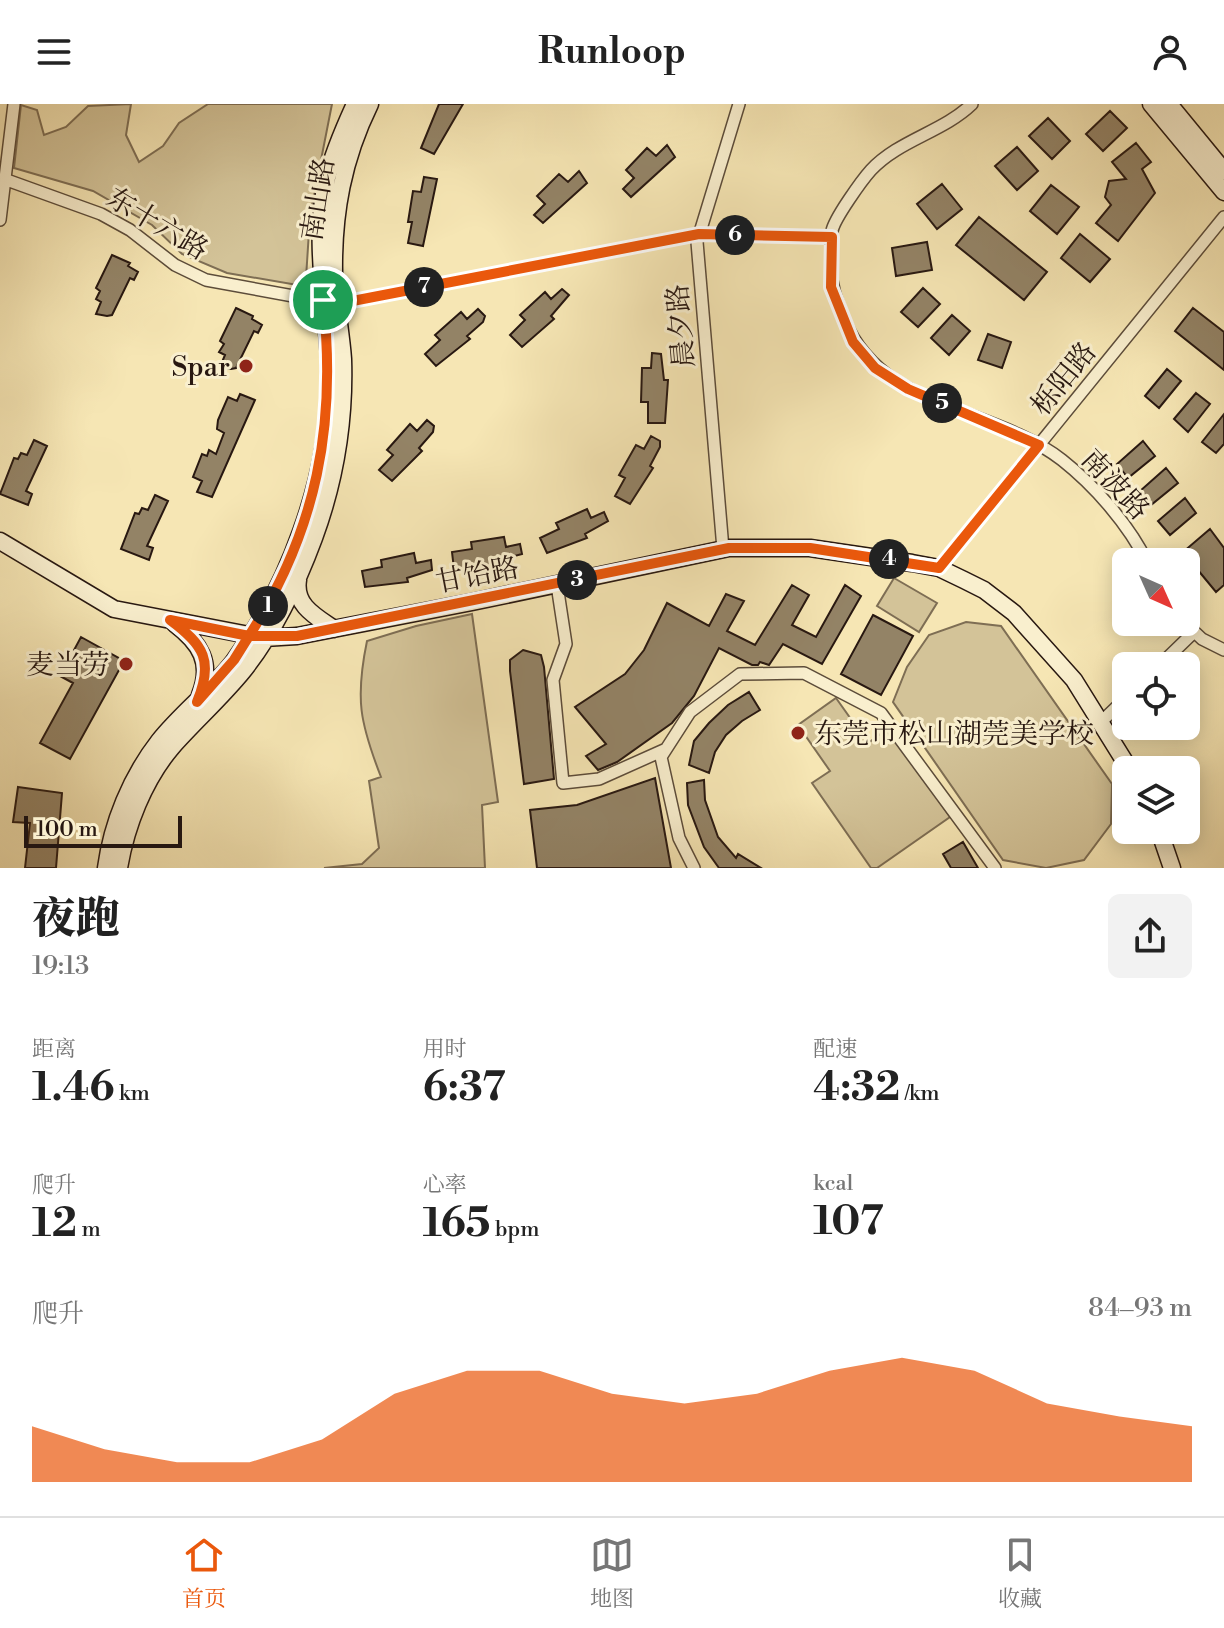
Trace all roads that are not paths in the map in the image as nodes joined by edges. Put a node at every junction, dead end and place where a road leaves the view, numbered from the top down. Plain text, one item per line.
1 (14, 104) edge
2 (355, 104) edge
3 (370, 104) edge
4 (739, 104) edge
5 (972, 104) edge
6 (1151, 104) edge
7 (1169, 104) edge
8 (1224, 171) edge
9 (4, 179) junction
10 (1224, 192) edge
11 (1224, 217) edge
12 (0, 220) edge
13 (699, 234) junction
14 (832, 237) junction
15 (330, 302) junction
16 (1039, 445) junction
17 (0, 541) edge
18 (1140, 548) edge
19 (723, 549) junction
20 (939, 568) junction
21 (299, 574) junction
22 (557, 585) junction
23 (170, 620) junction
24 (334, 629) junction
25 (1190, 636) edge
26 (1198, 636) edge
27 (257, 637) junction
28 (1224, 650) edge
29 (1173, 652) edge
30 (197, 702) junction
31 (1112, 711) edge
32 (1101, 722) junction
33 (664, 750) junction
34 (1122, 756) edge
35 (1164, 844) edge
36 (106, 868) edge
37 (119, 868) edge
38 (694, 868) edge
39 (995, 868) edge
40 (1172, 868) edge

1 - 9 street
2 - 15 main road, 南山路
3 - 15 main road, 南山路
4 - 13 street, 晨夕路
5 - 14 street, 南波路
6 - 10 main road
7 - 8 main road
9 - 12 street
9 - 15 street, 东十六路
11 - 16 street, 栎阳路
13 - 14 street
13 - 15 street
13 - 19 street, 晨夕路
14 - 16 street, 南波路
15 - 21 main road, 南山路
15 - 27 main road, 南山路
16 - 18 street, 南波路
16 - 20 street, 栎阳路
17 - 23 main road, 甘饴路
19 - 20 main road, 甘饴路
19 - 22 main road, 甘饴路
20 - 32 main road, 甘饴路
21 - 24 main road
21 - 27 main road, 南山路
22 - 24 main road, 甘饴路
22 - 33 street
23 - 27 main road, 甘饴路
23 - 30 main road
24 - 27 main road, 甘饴路
25 - 29 street
26 - 28 street
27 - 30 main road, 南山路
27 - 37 main road, 南山路
30 - 36 main road, 南山路
31 - 32 street
32 - 34 main road, 甘饴路
33 - 38 street
33 - 39 street
35 - 40 main road

